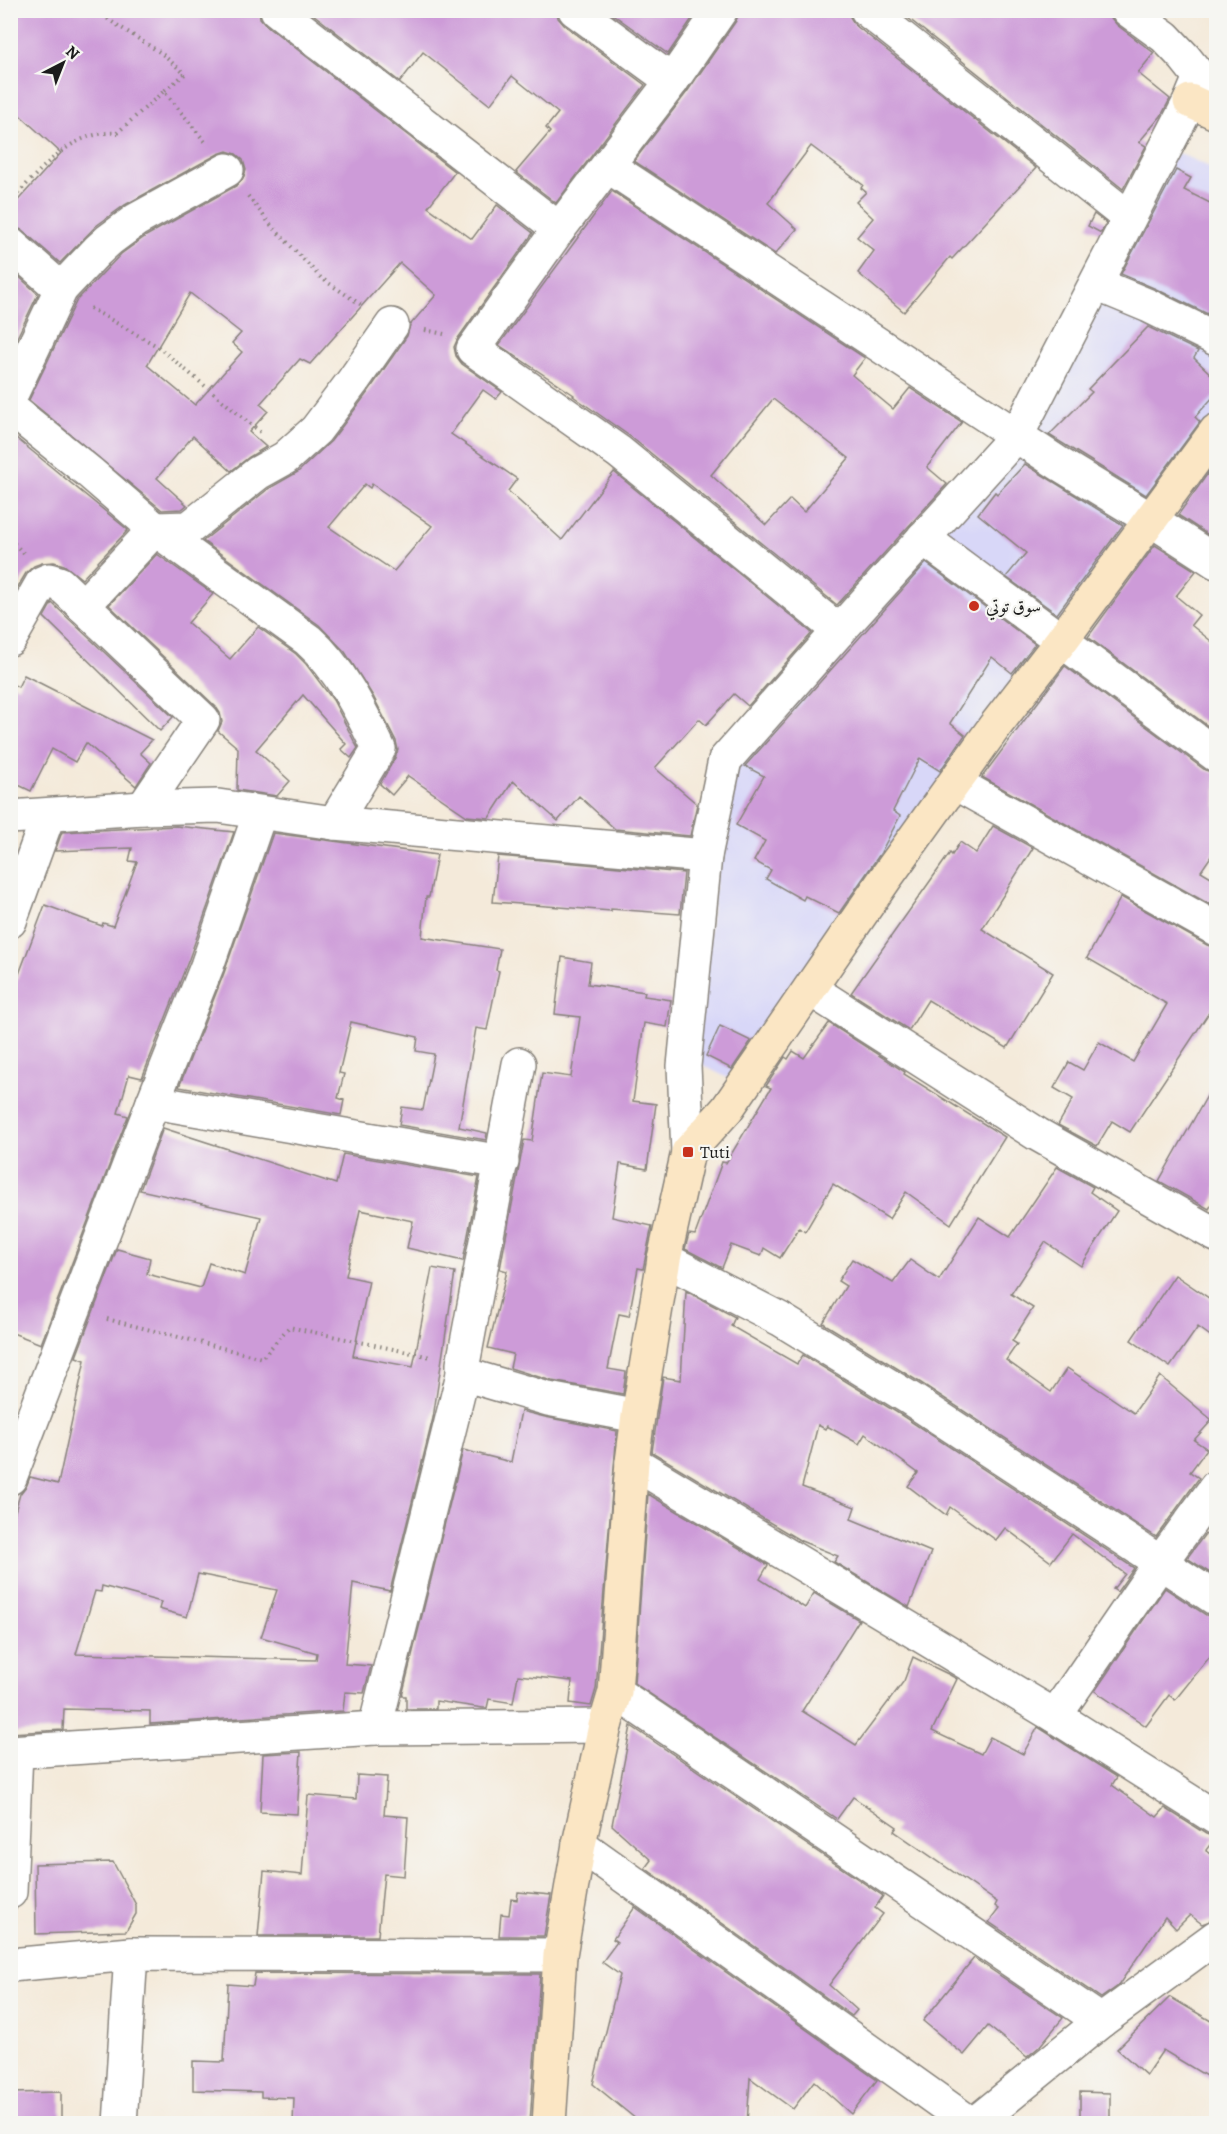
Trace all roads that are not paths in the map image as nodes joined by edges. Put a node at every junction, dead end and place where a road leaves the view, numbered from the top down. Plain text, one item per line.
1 (277, 10) edge
2 (575, 10) edge
3 (721, 10) edge
4 (867, 10) edge
5 (1128, 10) edge
6 (1159, 21) edge
7 (672, 81) junction
8 (1203, 107) edge
9 (608, 166) junction
10 (227, 170) road end
11 (1129, 218) junction
12 (559, 229) junction
13 (10, 244) edge
14 (1096, 284) junction
15 (61, 289) junction
16 (392, 325) road end
17 (1216, 339) edge
18 (10, 397) edge
19 (10, 408) edge
20 (1216, 431) edge
21 (1017, 435) junction
22 (1150, 519) junction
23 (155, 529) junction
24 (923, 538) junction
25 (1216, 562) edge
26 (83, 606) junction
27 (839, 631) junction
28 (10, 639) edge
29 (1061, 641) junction
30 (1216, 755) edge
31 (955, 783) junction
32 (143, 808) junction
33 (260, 813) junction
34 (48, 816) junction
35 (10, 818) edge
36 (334, 824) junction
37 (705, 856) junction
38 (10, 921) edge
39 (1216, 929) edge
40 (810, 989) junction
41 (519, 1064) dead end
42 (153, 1102) junction
43 (688, 1152) junction
44 (502, 1162) junction
45 (1216, 1235) edge
46 (664, 1259) junction
47 (463, 1369) junction
48 (638, 1416) junction
49 (632, 1462) junction
50 (10, 1478) edge
51 (1216, 1487) edge
52 (1160, 1563) junction
53 (1216, 1599) edge
54 (615, 1692) junction
55 (1055, 1716) junction
56 (605, 1725) junction
57 (375, 1728) junction
58 (13, 1752) edge
59 (1216, 1818) edge
60 (579, 1844) junction
61 (10, 1892) edge
62 (1216, 1937) edge
63 (131, 1954) junction
64 (560, 1955) junction
65 (10, 1965) edge
66 (1101, 2021) junction
67 (120, 2124) edge
68 (549, 2124) edge
69 (972, 2124) edge

1 - 12 street
2 - 7 street
3 - 7 street
4 - 11 street
5 - 6 street
6 - 8 street
7 - 9 street
8 - 11 street
9 - 12 street
9 - 21 street
10 - 15 street
11 - 14 street
12 - 27 street
13 - 15 street
14 - 17 street
14 - 21 street
15 - 18 street
16 - 23 street
19 - 23 street
20 - 22 street
21 - 22 street
21 - 24 street
22 - 25 street
22 - 29 street
23 - 26 street
23 - 36 street
24 - 27 street
24 - 29 street
26 - 28 street
26 - 32 street
27 - 37 street
29 - 30 street
29 - 31 street
31 - 39 street
31 - 40 street
32 - 33 street
32 - 34 street
33 - 36 street
33 - 42 street
34 - 35 street
34 - 38 street
36 - 37 street
37 - 43 street
40 - 43 street
40 - 45 street
41 - 44 street
42 - 44 street
42 - 50 street
43 - 46 street
44 - 47 street
46 - 48 street
46 - 52 street
47 - 48 street
47 - 57 street
48 - 49 street
49 - 54 street
49 - 55 street
51 - 52 street
52 - 53 street
52 - 55 street
54 - 56 street
54 - 66 street
55 - 59 street
56 - 57 street
56 - 60 street
57 - 58 street
58 - 61 street
60 - 64 street
60 - 69 street
62 - 66 street
63 - 64 street
63 - 65 street
63 - 67 street
64 - 68 street
66 - 69 street

